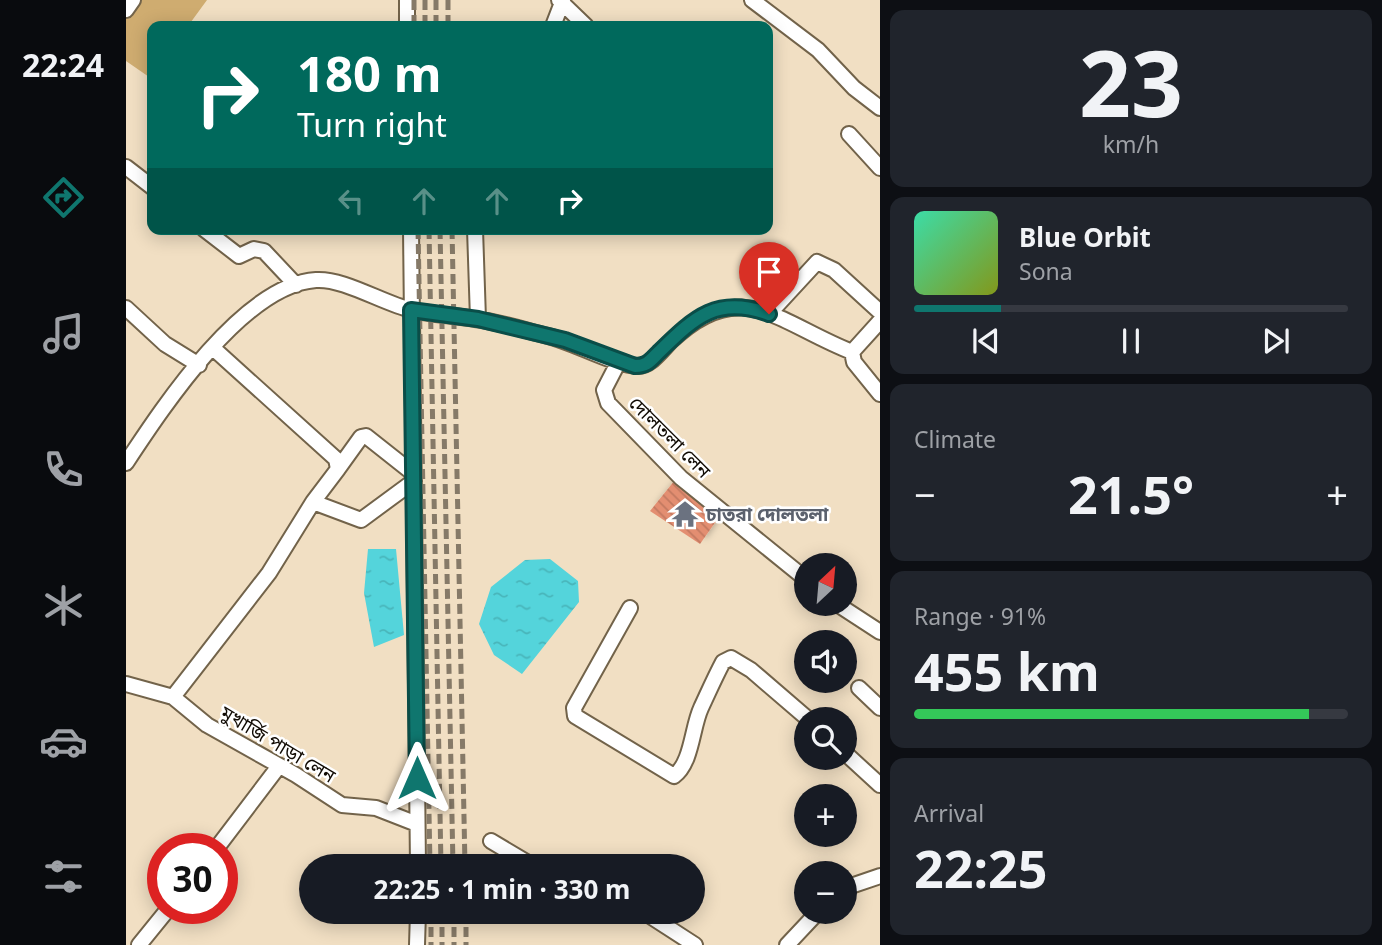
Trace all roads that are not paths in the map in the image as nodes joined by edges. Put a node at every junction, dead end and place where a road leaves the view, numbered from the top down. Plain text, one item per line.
1 (133, 0) edge
2 (407, 0) edge
3 (752, 0) edge
4 (561, 1) edge
5 (126, 10) edge
6 (407, 21) edge
7 (555, 21) edge
8 (581, 21) edge
9 (880, 108) edge
10 (849, 134) dead end
11 (126, 167) edge
12 (880, 168) edge
13 (147, 183) edge
14 (212, 235) edge
15 (411, 235) edge
16 (475, 235) edge
17 (296, 285) junction
18 (126, 308) edge
19 (411, 310) junction
20 (880, 312) edge
21 (769, 314) junction
22 (478, 319) junction
23 (880, 321) edge
24 (213, 348) junction
25 (852, 352) junction
26 (619, 361) junction
27 (199, 365) junction
28 (880, 394) edge
29 (126, 463) edge
30 (338, 469) junction
31 (414, 478) junction
32 (313, 502) junction
33 (794, 569) edge
34 (630, 608) dead end
35 (855, 616) edge
36 (880, 632) edge
37 (126, 684) edge
38 (859, 688) dead end
39 (173, 697) junction
40 (794, 707) edge
41 (880, 708) edge
42 (857, 764) edge
43 (279, 766) junction
44 (880, 785) edge
45 (417, 824) junction
46 (228, 833) edge
47 (491, 841) dead end
48 (418, 854) edge
49 (513, 854) edge
50 (880, 876) edge
51 (857, 884) edge
52 (156, 924) edge
53 (418, 924) edge
54 (663, 924) edge
55 (807, 924) edge
56 (139, 945) edge
57 (417, 945) edge
58 (695, 945) edge
59 (787, 945) edge

1 - 5 street
2 - 6 street
3 - 9 street
4 - 7 street
4 - 8 street
10 - 12 street
11 - 13 street
14 - 17 street
15 - 19 street
16 - 22 street
17 - 19 street
17 - 24 street
18 - 27 street
19 - 22 street
19 - 31 street
20 - 21 street
21 - 25 street
21 - 26 street
22 - 26 street
23 - 25 street
24 - 27 street
24 - 30 street
25 - 28 street
26 - 33 street, দোলতলা লেন
27 - 29 street
30 - 31 street
30 - 32 street
31 - 32 street
31 - 45 street
32 - 39 street
34 - 40 street
35 - 36 street
37 - 39 street, মুখার্জি পাড়া লেন
38 - 41 street
39 - 43 street, মুখার্জি পাড়া লেন
42 - 44 street
43 - 45 street, মুখার্জি পাড়া লেন
43 - 46 street
45 - 48 street
47 - 49 street
50 - 51 street
52 - 56 street
53 - 57 street
54 - 58 street
55 - 59 street

